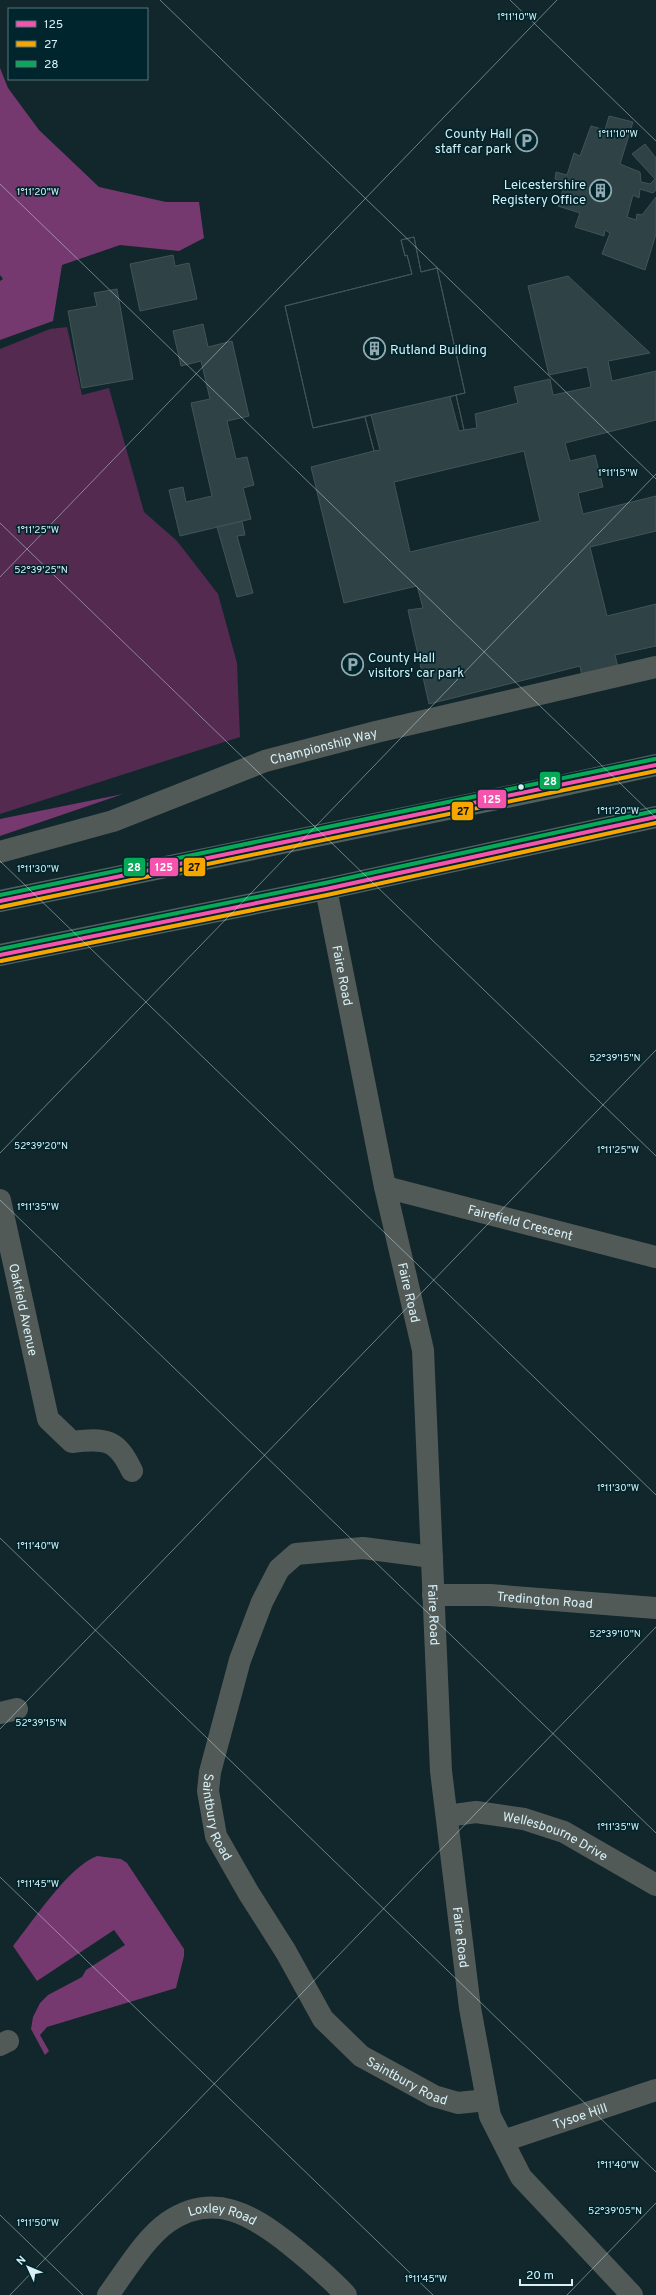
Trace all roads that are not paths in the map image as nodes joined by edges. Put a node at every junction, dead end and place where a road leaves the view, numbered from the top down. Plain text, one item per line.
1 (656, 667) edge
2 (656, 765) edge
3 (656, 817) edge
4 (0, 852) edge
5 (326, 889) junction
6 (0, 901) edge
7 (0, 955) edge
8 (385, 1188) junction
9 (0, 1200) edge
10 (656, 1256) edge
11 (132, 1471) dead end
12 (432, 1557) junction
13 (433, 1595) junction
14 (656, 1608) edge
15 (447, 1816) junction
16 (656, 1885) edge
17 (656, 2090) edge
18 (488, 2100) junction
19 (503, 2141) junction
20 (108, 2295) edge
21 (346, 2295) edge
22 (632, 2295) edge

1 - 4 street, Championship Way
2 - 6 highway
3 - 5 highway
5 - 7 highway
5 - 8 street, Faire Road
8 - 10 street, Fairefield Crescent
8 - 12 street, Faire Road
9 - 11 street, Oakfield Avenue
12 - 13 street, Faire Road
12 - 18 street, Saintbury Road
13 - 14 street, Tredington Road
13 - 15 street, Faire Road
15 - 16 street, Wellesbourne Drive
15 - 18 street, Faire Road
17 - 19 street, Tysoe Hill
18 - 19 street, Faire Road
19 - 22 street, Faire Road
20 - 21 street, Loxley Road

